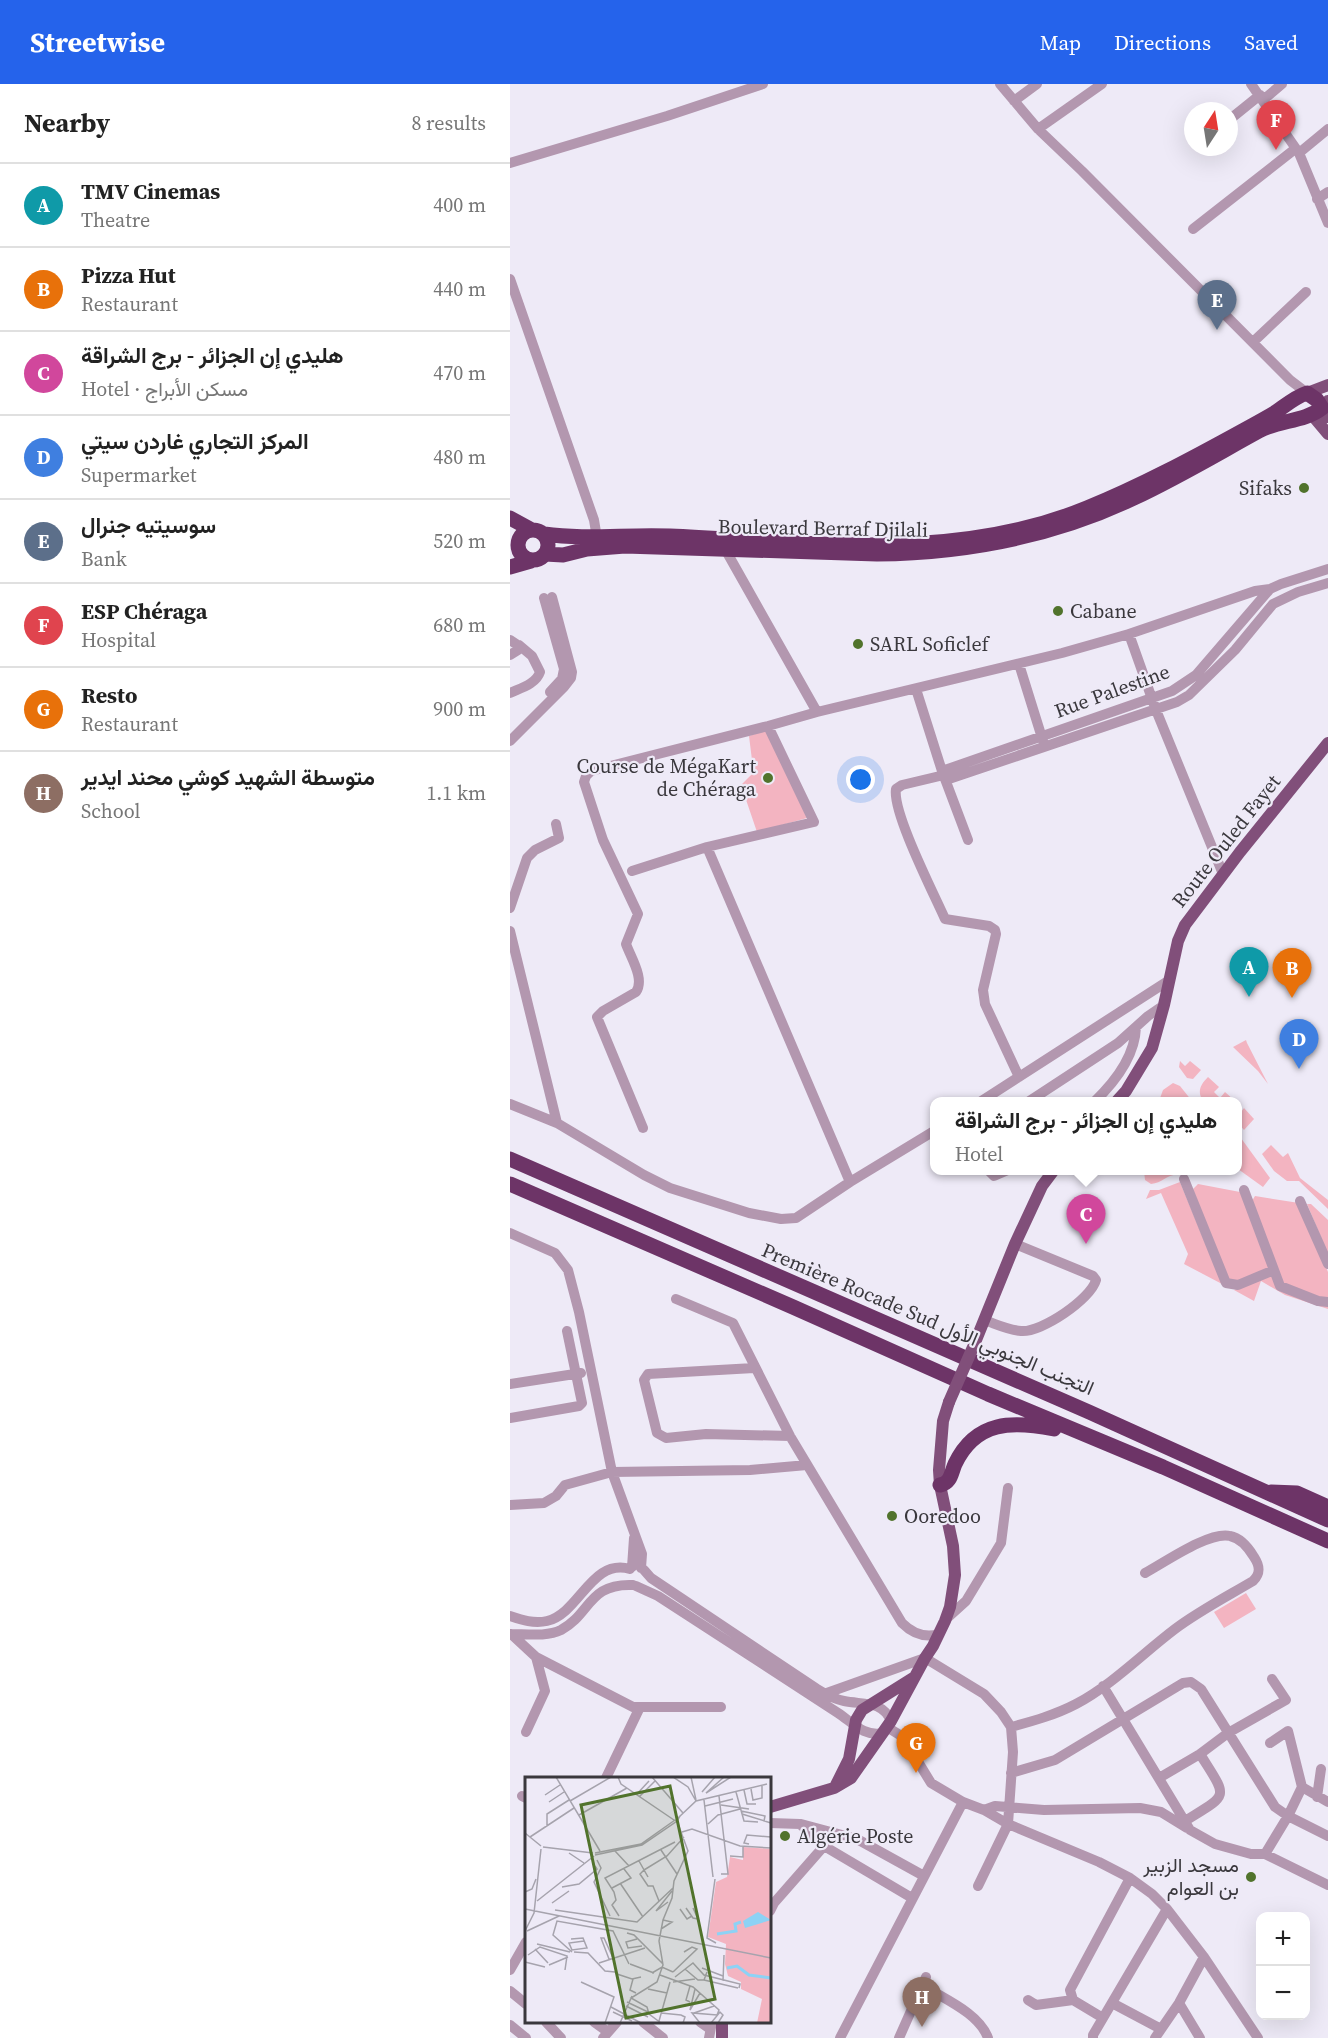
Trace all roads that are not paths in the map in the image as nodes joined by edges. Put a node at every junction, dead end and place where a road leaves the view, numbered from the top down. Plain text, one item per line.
1 (763, 84) edge
2 (1000, 84) edge
3 (1037, 84) edge
4 (1102, 84) edge
5 (1251, 84) edge
6 (1282, 84) edge
7 (1262, 98) junction
8 (1014, 101) junction
9 (1238, 114) edge
10 (1038, 129) junction
11 (1328, 129) edge
12 (1297, 151) junction
13 (510, 162) edge
14 (1328, 192) edge
15 (1317, 199) junction
16 (1328, 223) edge
17 (1193, 229) dead end
18 (510, 279) edge
19 (1306, 292) dead end
20 (1253, 342) junction
21 (1286, 375) junction
22 (1328, 385) edge
23 (1307, 393) junction
24 (1291, 402) junction
25 (1323, 410) edge
26 (1328, 434) edge
27 (510, 518) edge
28 (538, 532) junction
29 (514, 538) edge
30 (597, 538) junction
31 (724, 549) junction
32 (546, 554) junction
33 (531, 561) junction
34 (510, 567) edge
35 (1328, 569) edge
36 (1328, 583) edge
37 (1270, 589) junction
38 (1226, 601) junction
39 (1249, 612) junction
40 (1259, 618) junction
41 (1130, 634) junction
42 (514, 642) edge
43 (510, 655) edge
44 (1019, 664) junction
45 (916, 689) junction
46 (510, 693) edge
47 (1152, 698) junction
48 (1156, 710) junction
49 (817, 712) junction
50 (768, 726) junction
51 (510, 732) edge
52 (510, 741) edge
53 (1044, 742) junction
54 (1328, 743) edge
55 (944, 775) junction
56 (556, 824) dead end
57 (968, 840) dead end
58 (707, 847) junction
59 (632, 871) dead end
60 (1223, 874) junction
61 (510, 908) edge
62 (510, 931) edge
63 (1168, 981) junction
64 (1164, 1005) junction
65 (1136, 1027) junction
66 (1019, 1077) junction
67 (986, 1097) edge
68 (1034, 1097) edge
69 (1098, 1097) edge
70 (1120, 1097) edge
71 (510, 1104) edge
72 (556, 1123) junction
73 (643, 1128) dead end
74 (930, 1133) edge
75 (510, 1159) edge
76 (1050, 1175) edge
77 (1184, 1179) dead end
78 (850, 1182) junction
79 (510, 1185) edge
80 (1244, 1190) dead end
81 (1300, 1201) dead end
82 (510, 1233) edge
83 (1015, 1244) junction
84 (1328, 1264) edge
85 (1274, 1270) junction
86 (676, 1299) dead end
87 (1328, 1302) edge
88 (984, 1320) junction
89 (567, 1331) dead end
90 (754, 1368) junction
91 (591, 1371) junction
92 (576, 1373) junction
93 (510, 1384) edge
94 (510, 1419) edge
95 (790, 1436) junction
96 (1088, 1436) junction
97 (807, 1465) junction
98 (612, 1472) junction
99 (940, 1485) junction
100 (1008, 1488) dead end
101 (1264, 1492) junction
102 (510, 1505) edge
103 (1328, 1508) edge
104 (1328, 1520) edge
105 (634, 1539) junction
106 (1328, 1541) edge
107 (614, 1566) junction
108 (637, 1568) junction
109 (1145, 1574) dead end
110 (634, 1585) junction
111 (510, 1616) edge
112 (945, 1621) junction
113 (510, 1634) edge
114 (939, 1634) junction
115 (536, 1656) junction
116 (924, 1658) junction
117 (915, 1677) junction
118 (1272, 1679) dead end
119 (1103, 1686) junction
120 (824, 1694) junction
121 (870, 1704) junction
122 (640, 1707) junction
123 (721, 1707) dead end
124 (1123, 1719) junction
125 (855, 1725) junction
126 (887, 1727) junction
127 (1011, 1727) junction
128 (526, 1732) dead end
129 (1228, 1733) junction
130 (1270, 1743) dead end
131 (1200, 1754) junction
132 (1321, 1769) dead end
133 (1011, 1773) junction
134 (607, 1777) edge
135 (1159, 1779) junction
136 (1302, 1787) junction
137 (834, 1788) junction
138 (1317, 1797) junction
139 (963, 1802) junction
140 (1328, 1802) edge
141 (771, 1807) edge
142 (1011, 1807) junction
143 (984, 1810) junction
144 (1288, 1816) junction
145 (771, 1823) edge
146 (800, 1824) junction
147 (1008, 1824) junction
148 (1187, 1826) junction
149 (1328, 1836) edge
150 (824, 1846) junction
151 (1265, 1854) junction
152 (924, 1876) junction
153 (1130, 1878) junction
154 (1328, 1885) edge
155 (978, 1886) dead end
156 (912, 1898) junction
157 (771, 1909) edge
158 (1167, 1909) junction
159 (525, 1944) edge
160 (1204, 1957) junction
161 (510, 1970) edge
162 (510, 1991) edge
163 (1028, 2000) dead end
164 (1073, 2000) junction
165 (525, 2003) edge
166 (1112, 2003) junction
167 (1179, 2003) junction
168 (1104, 2018) junction
169 (547, 2023) edge
170 (595, 2023) edge
171 (616, 2023) edge
172 (644, 2023) edge
173 (510, 2025) edge
174 (1158, 2034) edge
175 (605, 2035) edge
176 (526, 2038) edge
177 (561, 2038) edge
178 (663, 2038) edge
179 (840, 2038) edge
180 (899, 2038) edge
181 (988, 2038) edge
182 (1094, 2038) edge
183 (1200, 2038) edge
184 (1258, 2038) edge

1 - 13 street
2 - 8 street
3 - 8 street
4 - 10 street
5 - 7 street
6 - 7 street
7 - 9 street
7 - 12 street
8 - 10 street
10 - 20 street
11 - 12 street
12 - 15 street
12 - 17 street
14 - 15 street
15 - 16 street
18 - 30 street
19 - 20 street
20 - 21 street
21 - 23 street
21 - 24 street
22 - 23 main road
23 - 24 highway, Boulevard Berraf Djilali
23 - 25 highway
24 - 30 highway, Boulevard Berraf Djilali
25 - 26 main road
25 - 31 highway, Boulevard Berraf Djilali
27 - 28 highway
28 - 29 highway
28 - 30 highway, Boulevard Berraf Djilali
28 - 32 highway
29 - 33 highway
31 - 32 highway, Boulevard Berraf Djilali
31 - 49 street
32 - 33 highway
33 - 34 highway
35 - 37 street, Rue Palestine
36 - 40 street, Rue Palestine
37 - 38 street
37 - 39 street, Rue Palestine
38 - 39 street
38 - 41 street
39 - 40 street
39 - 47 street, Rue Palestine
40 - 48 street, Rue Palestine
41 - 44 street
41 - 47 street
42 - 43 street
42 - 46 street
44 - 45 street
44 - 53 street
45 - 49 street
45 - 55 street
47 - 48 street
47 - 53 street, Rue Palestine
48 - 53 street, Rue Palestine
48 - 60 street
49 - 50 street
50 - 58 street
50 - 73 street
51 - 52 street
53 - 55 street, Rue Palestine
54 - 60 main road, Route Ouled Fayet
55 - 57 street
55 - 66 street, Rue Palestine
56 - 61 street
58 - 59 street
58 - 78 street
60 - 63 main road, Route Ouled Fayet
62 - 72 street
63 - 64 main road, Route Ouled Fayet
63 - 66 street
64 - 65 street
64 - 70 main road, Route Ouled Fayet
65 - 68 street
65 - 69 street
66 - 67 street
71 - 72 street
72 - 78 street
74 - 78 street
75 - 101 highway, Première Rocade Sud التجنب الجنوبي الأول
76 - 83 main road
77 - 85 street
79 - 96 highway, Première Rocade Sud التجنب الجنوبي الأول
80 - 85 street
81 - 84 street
82 - 91 street
83 - 88 main road
83 - 88 street
85 - 87 street
86 - 90 street
88 - 99 main road, bridge
89 - 92 street
90 - 95 street
90 - 95 street
91 - 92 street
91 - 98 street
92 - 93 street
92 - 94 street
95 - 97 street
96 - 99 highway
96 - 106 highway, Première Rocade Sud التجنب الجنوبي الأول
97 - 98 street
97 - 114 street
98 - 102 street
98 - 105 street
99 - 112 main road
100 - 112 street
101 - 103 highway
101 - 104 highway, Première Rocade Sud التجنب الجنوبي الأول
105 - 107 street
105 - 108 street
107 - 108 street
107 - 111 street
108 - 110 street
108 - 110 street
108 - 120 street
109 - 119 street
110 - 113 street
110 - 125 street
112 - 114 main road
113 - 115 street
114 - 116 main road
115 - 122 street
115 - 128 street
116 - 117 main road
116 - 120 street
116 - 127 street
117 - 121 main road
117 - 126 main road
118 - 129 street
119 - 124 street
119 - 127 street
120 - 121 street
121 - 125 main road
121 - 126 street
122 - 123 street
122 - 134 street
124 - 129 street
124 - 133 street
124 - 135 street
125 - 126 street
125 - 137 main road
126 - 137 main road
126 - 139 street
127 - 133 street
129 - 131 street
129 - 144 street
130 - 136 street
131 - 135 street
131 - 148 street
132 - 138 street
133 - 142 street
135 - 148 street
136 - 138 street
136 - 144 street
137 - 141 main road
138 - 140 street
139 - 143 street
139 - 152 street
142 - 143 street
142 - 147 street
142 - 148 street
143 - 147 street
144 - 149 street
144 - 151 street
145 - 146 street
146 - 150 street
146 - 152 street
147 - 153 street
147 - 155 street
148 - 151 street
150 - 156 street
150 - 157 street
151 - 154 street
152 - 156 street
153 - 158 street
153 - 164 street
156 - 179 street
158 - 160 street
158 - 166 street
159 - 161 street
160 - 167 street
160 - 184 street
162 - 165 street
163 - 164 street
164 - 168 street
166 - 168 street
166 - 174 street
167 - 174 street
167 - 183 street
168 - 182 street
169 - 177 street
170 - 175 street
171 - 175 street
172 - 178 street
173 - 176 street
180 - 181 street

